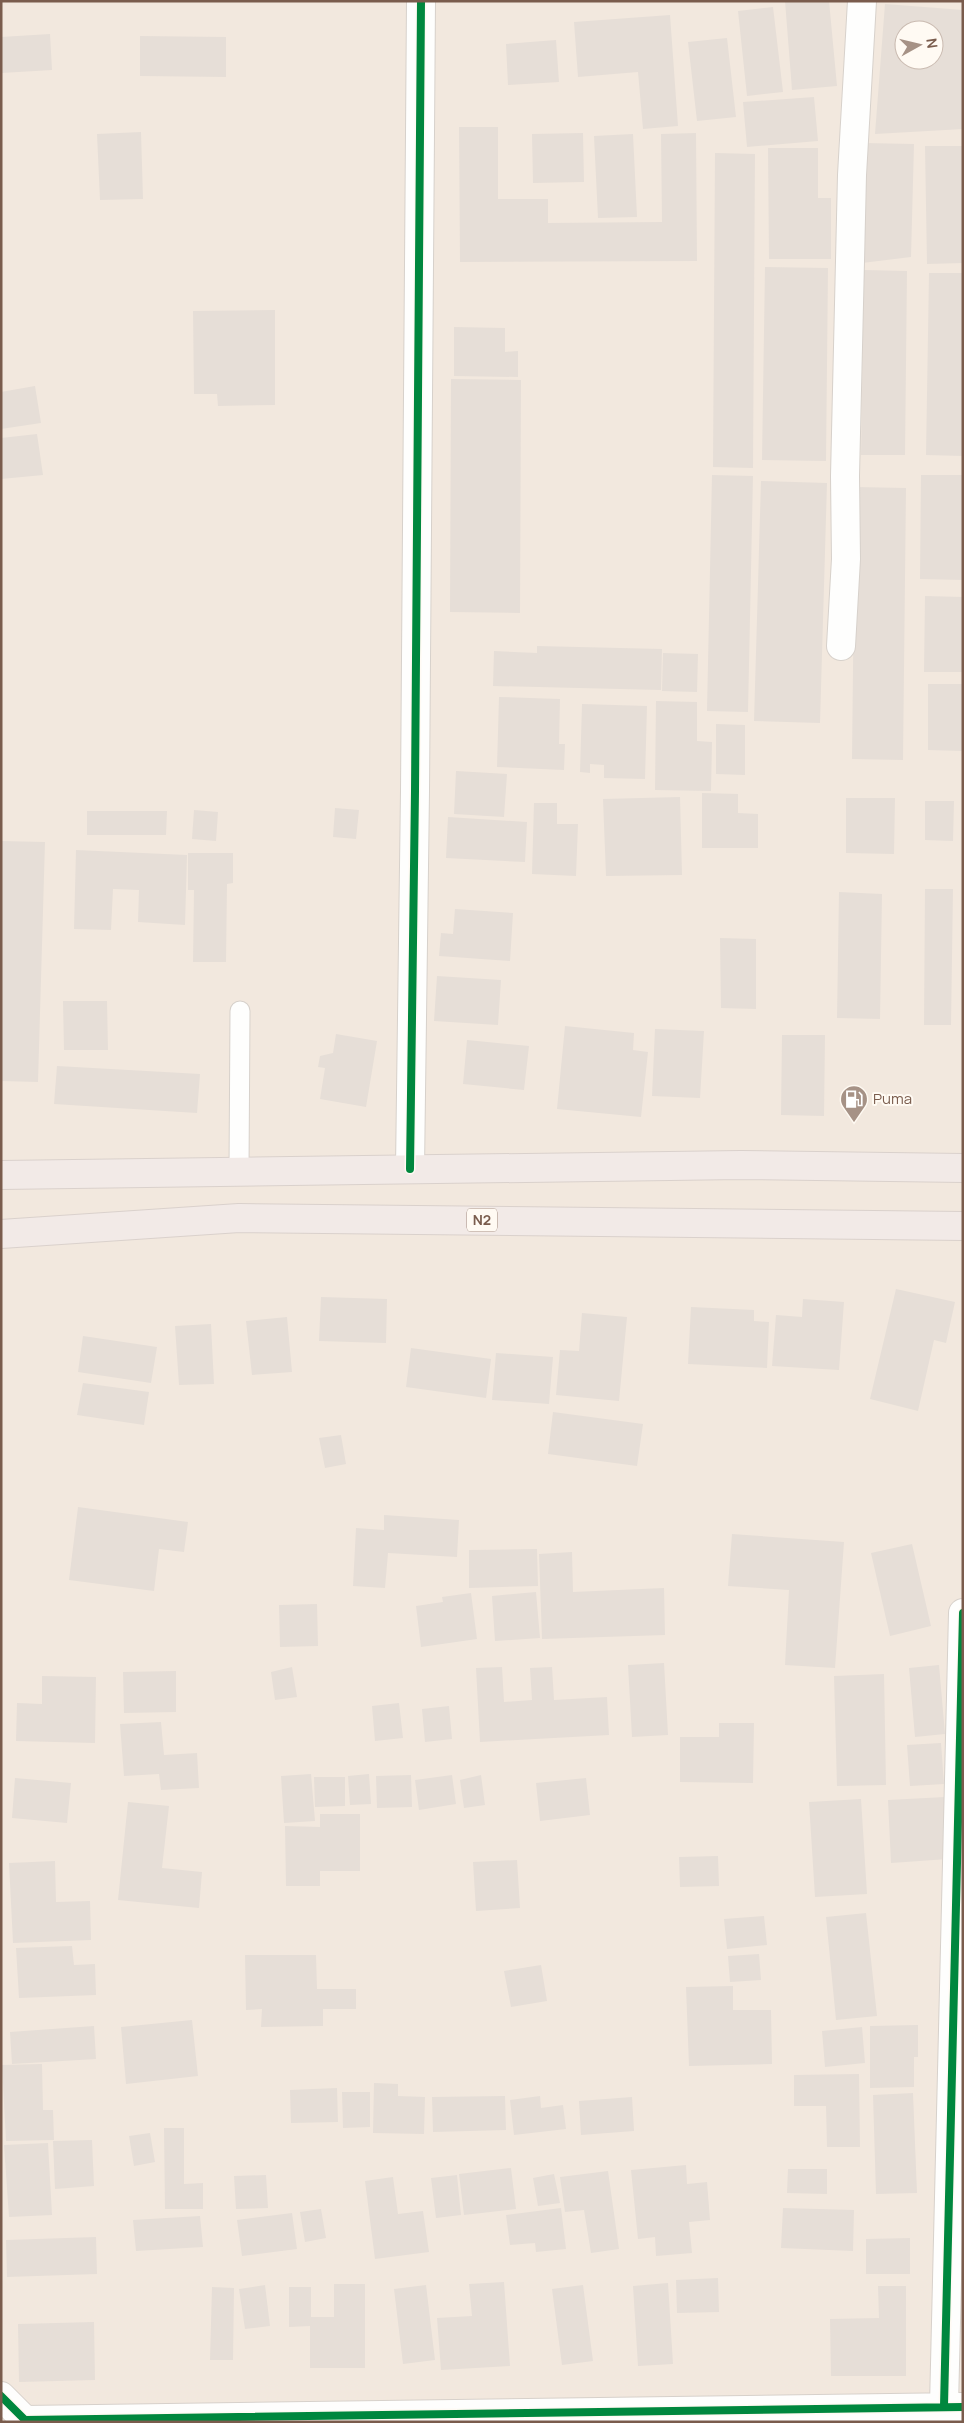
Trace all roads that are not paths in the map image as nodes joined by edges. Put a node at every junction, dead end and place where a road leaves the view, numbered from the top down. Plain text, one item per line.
1 (421, 1) edge
2 (862, 1) edge
3 (842, 646) dead end
4 (240, 1011) dead end
5 (963, 1168) edge
6 (410, 1170) junction
7 (239, 1172) junction
8 (1, 1174) edge
9 (963, 1226) edge
10 (1, 1234) edge
11 (963, 1613) edge
12 (1, 2396) edge
13 (954, 2406) edge

1 - 6 street
2 - 3 street
4 - 7 lane
5 - 6 highway
6 - 7 highway
7 - 8 highway
9 - 10 highway, N2
11 - 13 street
12 - 13 street

